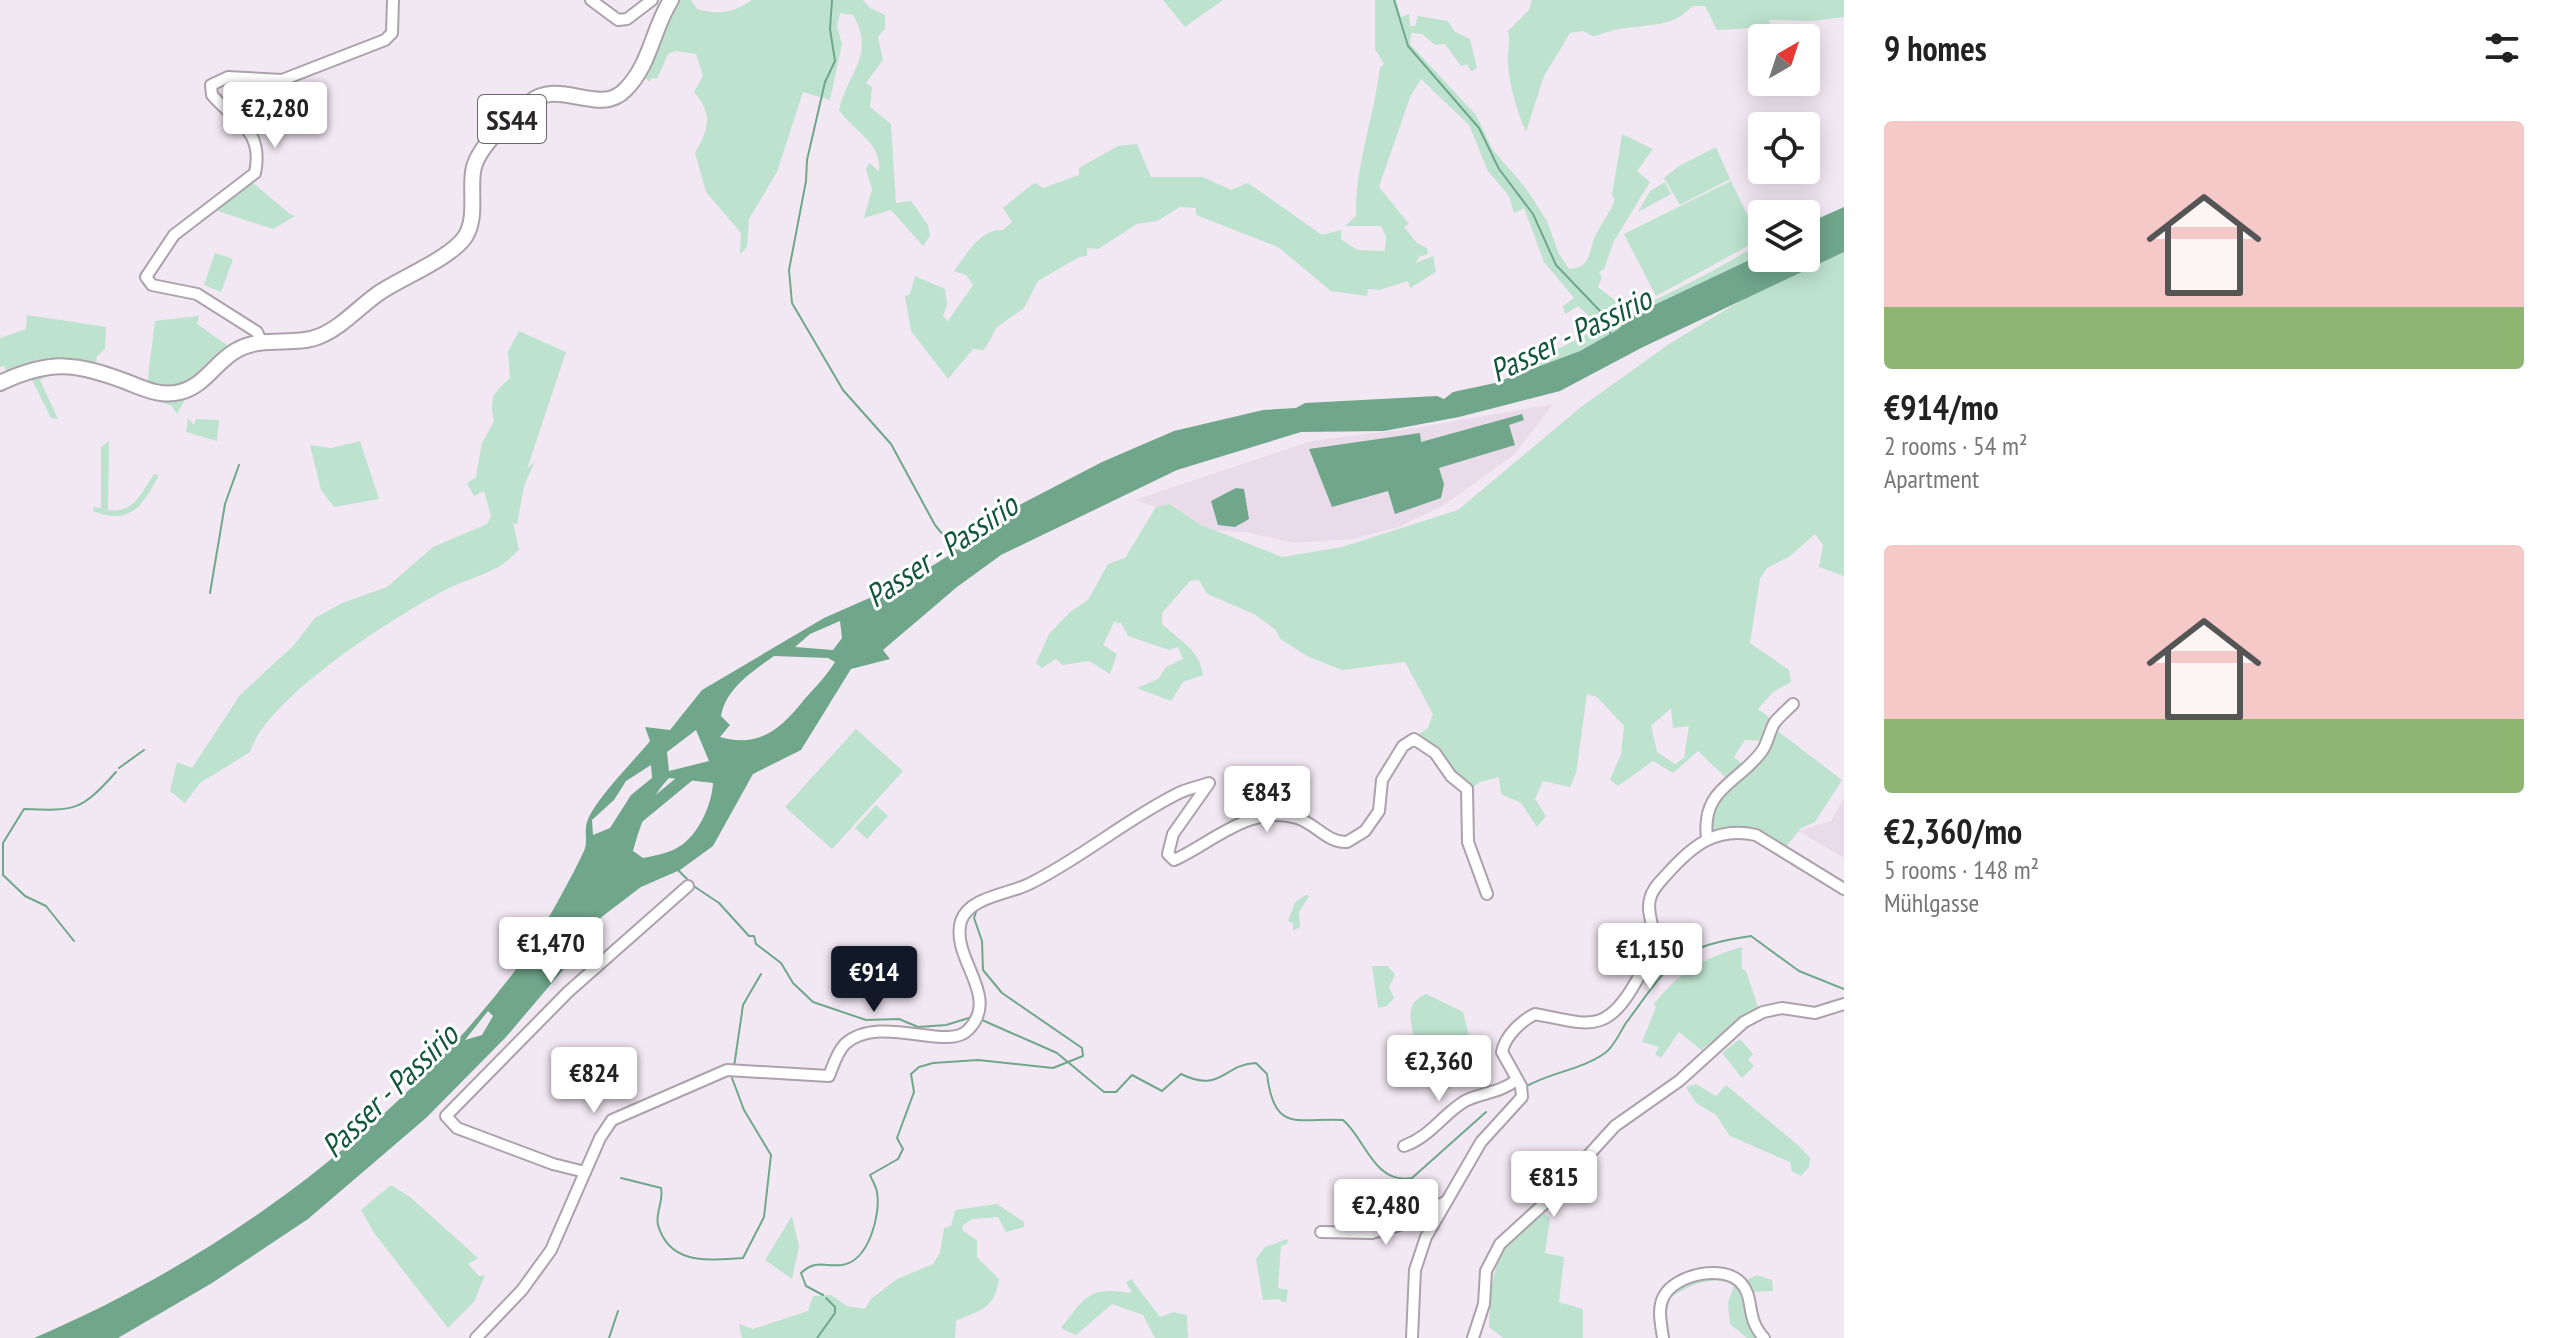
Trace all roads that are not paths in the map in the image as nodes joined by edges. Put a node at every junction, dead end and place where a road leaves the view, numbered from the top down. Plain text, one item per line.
1 (393, 0) edge
2 (591, 0) edge
3 (652, 0) edge
4 (671, 0) edge
5 (261, 341) junction
6 (0, 383) edge
7 (1793, 704) dead end
8 (1707, 838) junction
9 (688, 886) dead end
10 (1844, 889) edge
11 (1487, 894) dead end
12 (1844, 1004) edge
13 (1519, 1083) junction
14 (1404, 1146) dead end
15 (585, 1172) junction
16 (1447, 1201) junction
17 (1321, 1232) dead end
18 (476, 1338) edge
19 (1412, 1338) edge
20 (1473, 1338) edge
21 (1663, 1338) edge
22 (1764, 1338) edge

1 - 5 street
2 - 3 street
4 - 5 main road, SS44
5 - 6 main road, SS44
7 - 8 street
8 - 10 street
8 - 13 street
9 - 15 street
11 - 15 street
12 - 20 street
13 - 14 street
13 - 16 street
15 - 18 street
16 - 17 street
16 - 19 street
21 - 22 street

